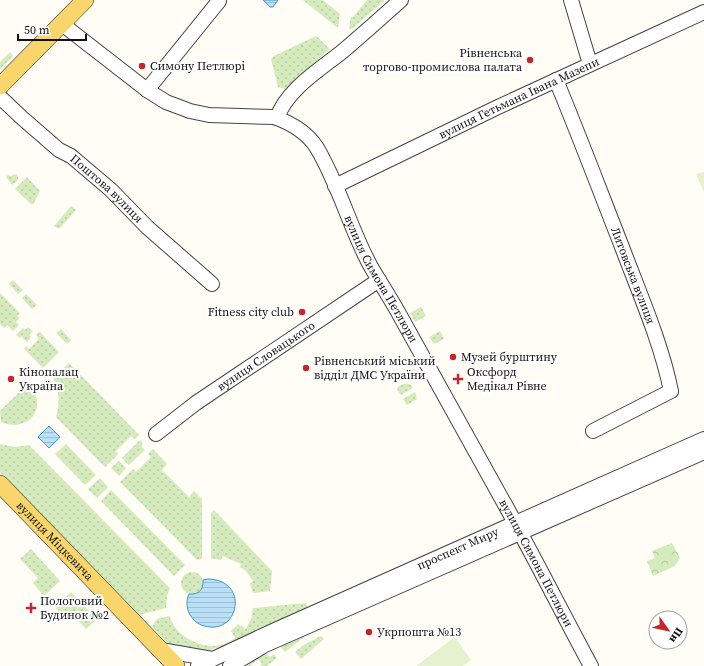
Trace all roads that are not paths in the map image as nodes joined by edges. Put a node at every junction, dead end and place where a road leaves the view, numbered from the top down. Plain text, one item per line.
1 (85, 0) edge
2 (401, 0) edge
3 (571, 0) edge
4 (219, 1) dead end
5 (704, 12) edge
6 (62, 24) junction
7 (590, 64) junction
8 (556, 80) junction
9 (0, 86) edge
10 (147, 90) junction
11 (0, 96) edge
12 (277, 118) junction
13 (335, 186) junction
14 (379, 280) junction
15 (212, 284) dead end
16 (593, 430) dead end
17 (156, 434) dead end
18 (704, 440) edge
19 (704, 452) edge
20 (0, 484) edge
21 (517, 529) junction
22 (265, 645) junction
23 (161, 650) junction
24 (212, 659) junction
25 (176, 666) edge
26 (198, 666) edge
27 (230, 666) edge
28 (242, 666) edge
29 (591, 666) edge

1 - 6 main road
2 - 12 street
3 - 7 street
4 - 10 street
5 - 7 street, вулиця Гетьмана Івана Мазепи
6 - 9 main road
6 - 10 street, вулиця Симона Петлюри
7 - 8 street, вулиця Гетьмана Івана Мазепи
8 - 13 street, вулиця Гетьмана Івана Мазепи
8 - 16 street, Литовська вулиця
10 - 12 street, вулиця Симона Петлюри
11 - 15 street, Поштова вулиця
12 - 13 street, вулиця Симона Петлюри
13 - 14 street, вулиця Симона Петлюри
14 - 17 street, вулиця Словацького
14 - 21 street, вулиця Симона Петлюри
18 - 21 street, проспект Миру
19 - 21 street, проспект Миру
20 - 23 main road, вулиця Міцкевича
21 - 22 street, проспект Миру
21 - 24 street, проспект Миру
21 - 29 street, вулиця Симона Петлюри
22 - 27 street, проспект Миру
22 - 28 street, проспект Миру
23 - 24 street
23 - 25 main road, вулиця Міцкевича
24 - 26 street, проспект Миру

